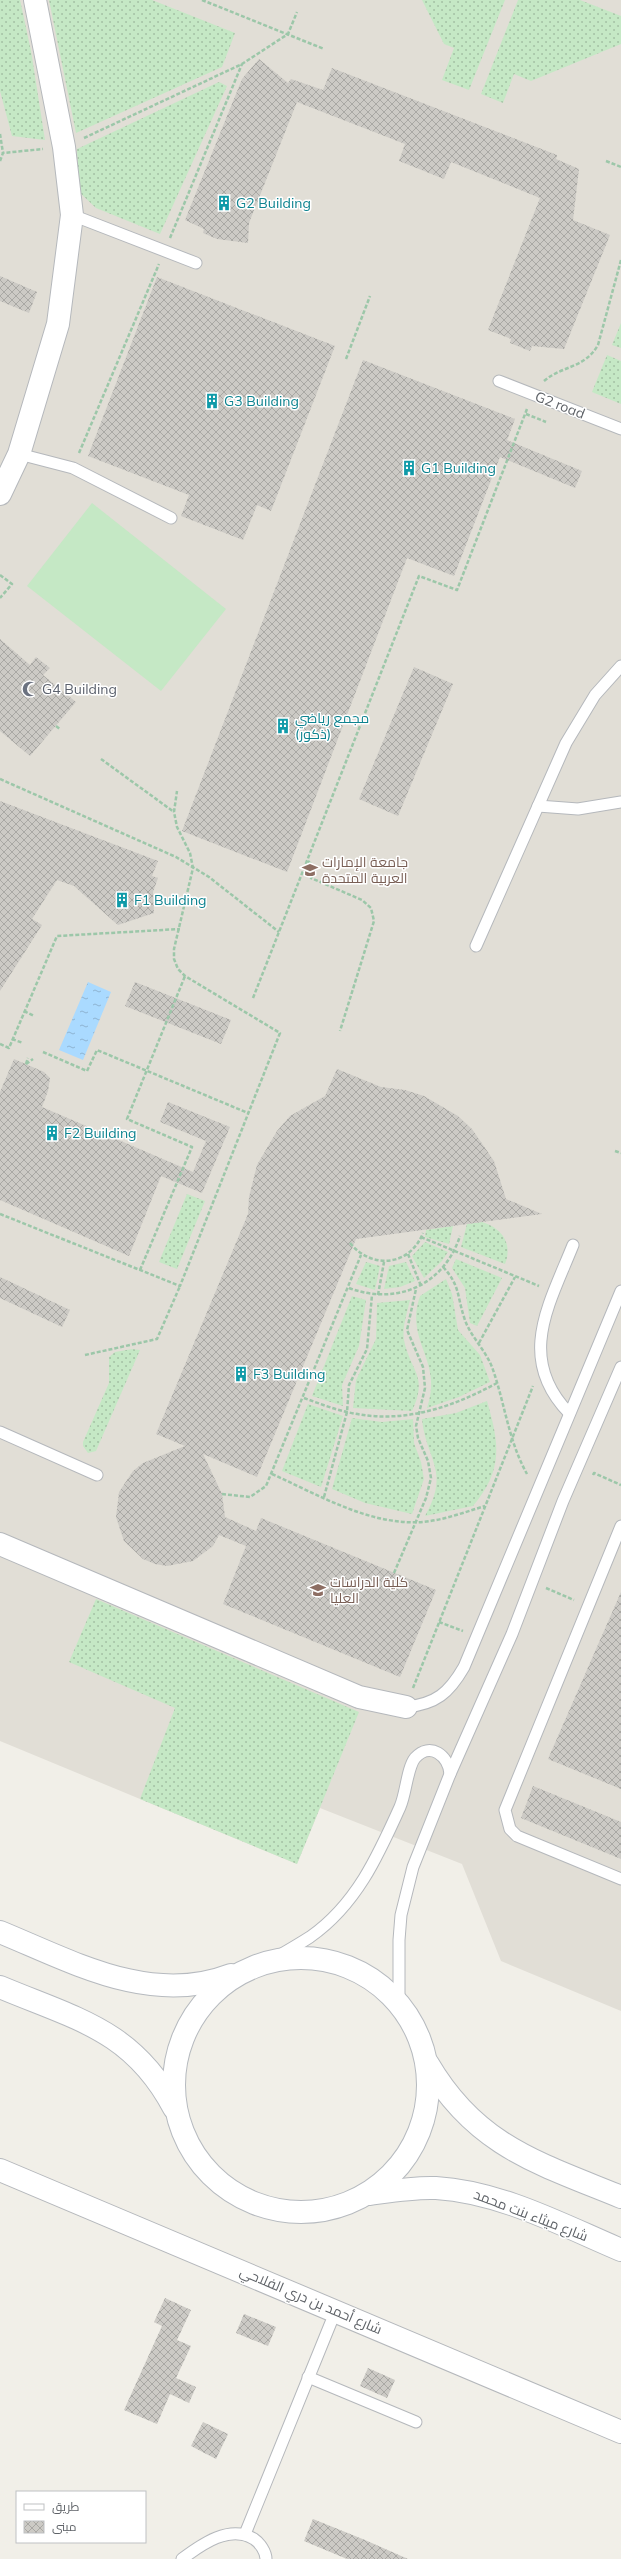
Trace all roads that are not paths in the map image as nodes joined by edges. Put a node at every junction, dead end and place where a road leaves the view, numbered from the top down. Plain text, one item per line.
1 (35, 0) edge
2 (72, 215) junction
3 (196, 263) dead end
4 (499, 381) dead end
5 (621, 429) edge
6 (19, 454) junction
7 (0, 494) edge
8 (171, 518) dead end
9 (621, 666) edge
10 (621, 802) edge
11 (538, 806) junction
12 (476, 946) dead end
13 (573, 1245) dead end
14 (621, 1291) edge
15 (621, 1367) edge
16 (569, 1413) junction
17 (0, 1432) edge
18 (97, 1475) dead end
19 (621, 1526) edge
20 (0, 1544) edge
21 (406, 1707) joint
22 (450, 1774) junction
23 (621, 1879) edge
24 (0, 1932) edge
25 (259, 1965) junction
26 (0, 1987) edge
27 (399, 2004) junction
28 (425, 2059) junction
29 (177, 2114) junction
30 (0, 2170) edge
31 (368, 2194) junction
32 (621, 2197) edge
33 (621, 2250) edge
34 (336, 2310) junction
35 (308, 2377) junction
36 (416, 2422) dead end
37 (621, 2432) edge
38 (245, 2534) junction
39 (182, 2559) edge
40 (266, 2559) edge

1 - 2 main road
2 - 3 lane
2 - 6 main road
4 - 5 lane, G2 road
6 - 7 main road
6 - 8 lane
9 - 11 lane
10 - 11 lane
11 - 12 lane
13 - 16 lane
14 - 16 lane
15 - 22 lane
16 - 21 lane
17 - 18 lane
19 - 23 lane
20 - 21 main road
22 - 25 lane
22 - 27 lane
24 - 25 main road
25 - 27 main road
25 - 29 main road
26 - 29 main road
27 - 28 main road
28 - 31 main road
28 - 32 main road
29 - 31 main road
30 - 34 main road, شارع أحمد بن دري الفلاحي
31 - 33 main road, شارع ميثاء بنت محمد
34 - 35 lane
34 - 37 main road, شارع أحمد بن دري الفلاحي
35 - 36 lane
35 - 38 lane
38 - 39 lane
38 - 40 lane

